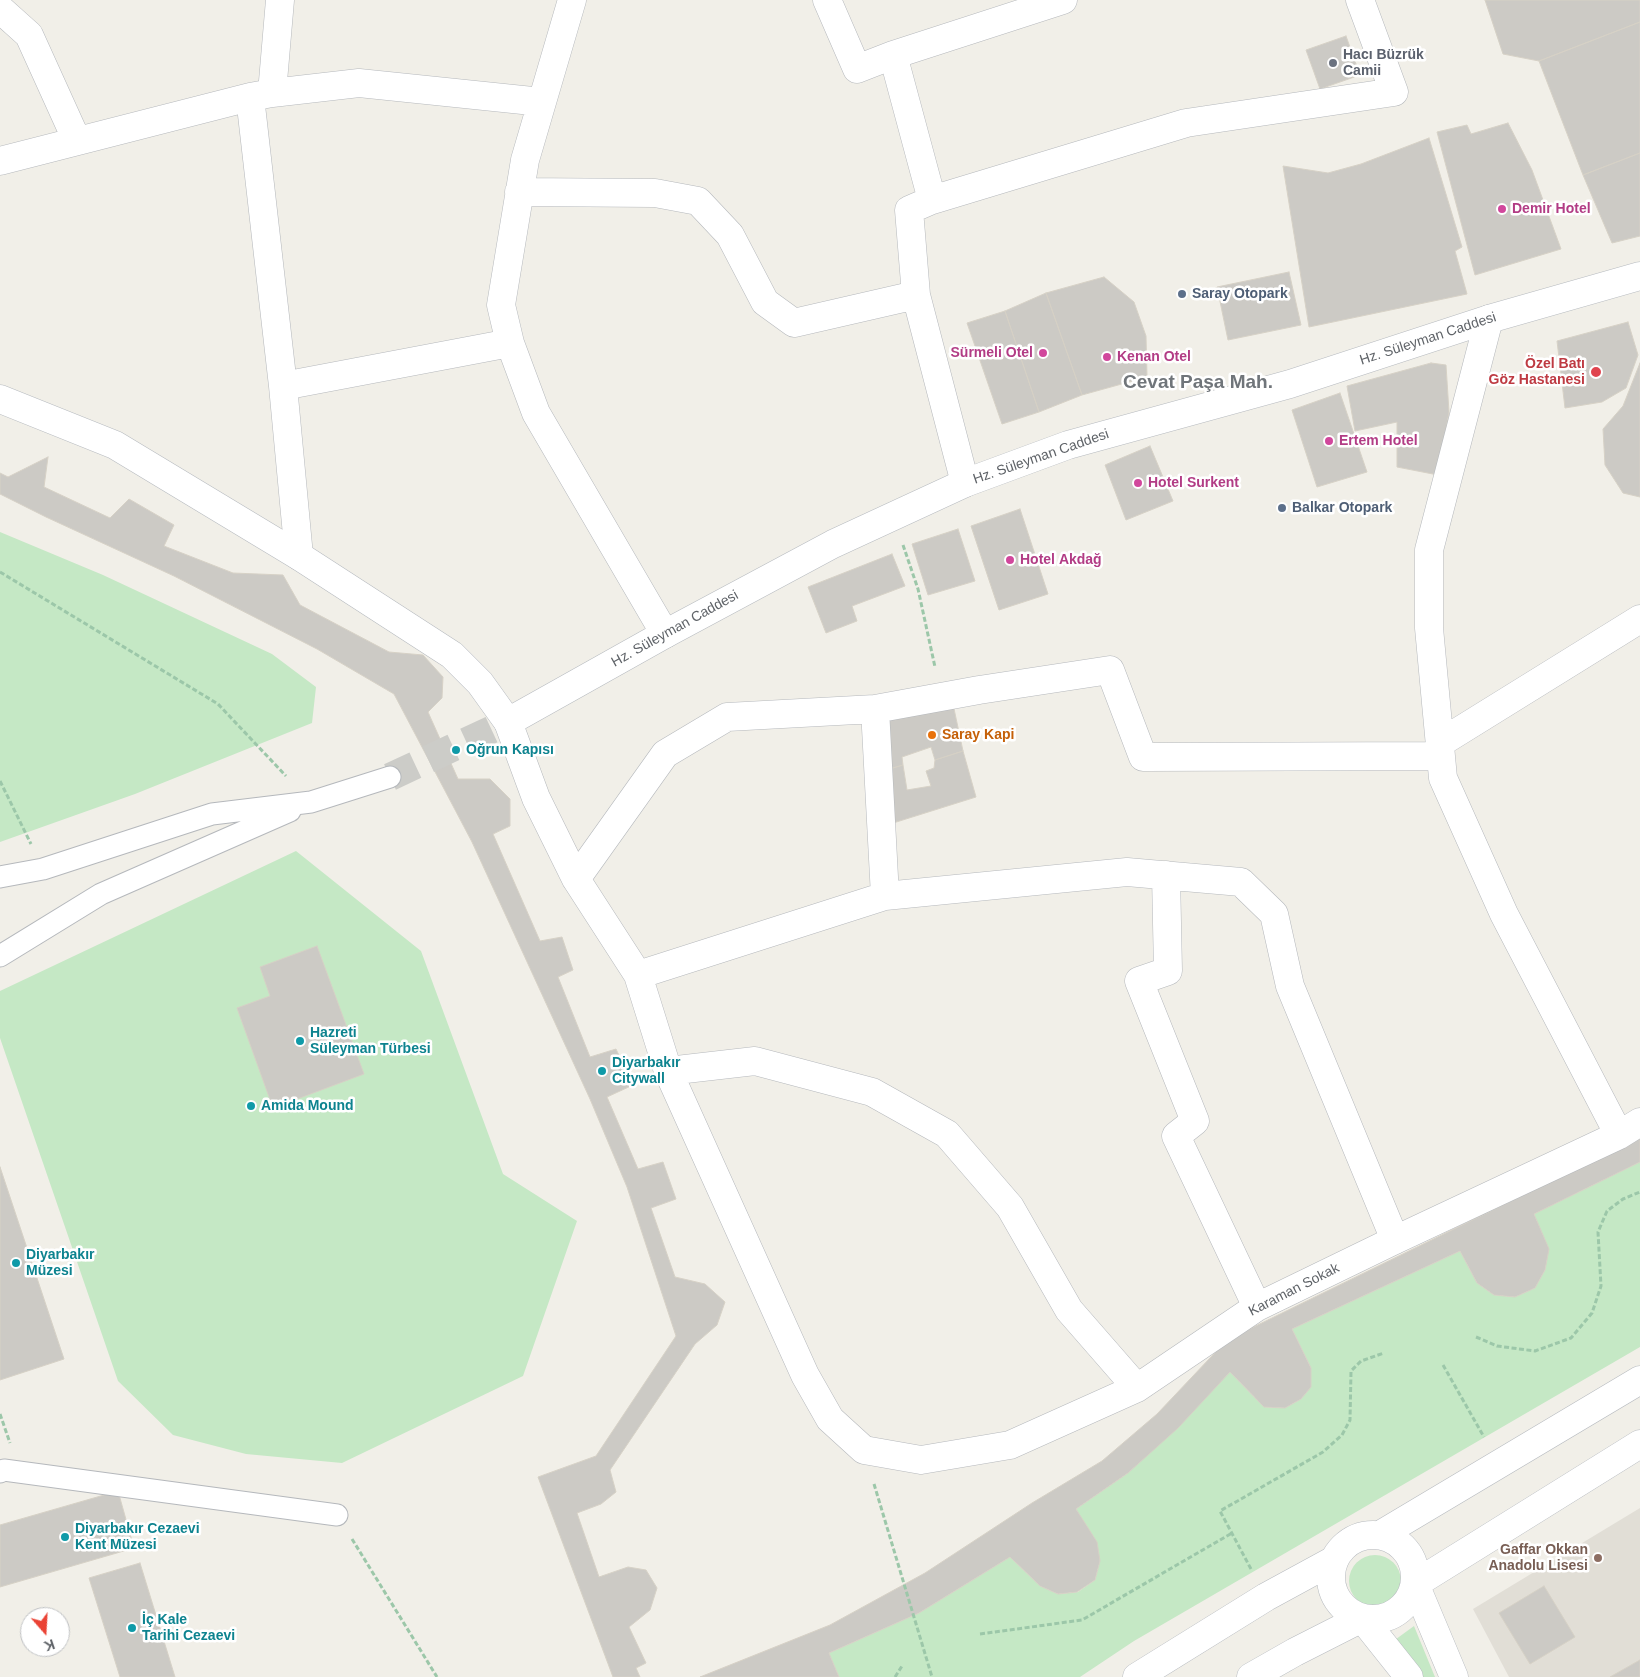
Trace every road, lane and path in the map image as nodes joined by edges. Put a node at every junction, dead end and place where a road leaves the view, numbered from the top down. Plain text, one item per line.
1 (280, 0) edge
2 (572, 0) edge
3 (827, 0) edge
4 (1062, 0) edge
5 (1360, 0) edge
6 (0, 8) edge
7 (893, 55) junction
8 (261, 95) junction
9 (542, 102) junction
10 (77, 141) junction
11 (0, 161) edge
12 (520, 192) junction
13 (932, 200) junction
14 (1640, 276) edge
15 (916, 295) junction
16 (1489, 319) junction
17 (510, 343) junction
18 (283, 386) junction
19 (0, 399) edge
20 (965, 483) junction
21 (893, 516) junction
22 (299, 556) junction
23 (0, 572) edge
24 (1640, 619) edge
25 (664, 634) junction
26 (942, 697) junction
27 (875, 709) junction
28 (508, 722) junction
29 (1440, 750) junction
30 (390, 777) tunnel mouth
31 (0, 781) edge
32 (311, 802) junction
33 (43, 869) junction
34 (1166, 875) junction
35 (0, 877) edge
36 (576, 879) junction
37 (884, 896) junction
38 (0, 956) edge
39 (638, 975) junction
40 (668, 1071) junction
41 (1629, 1128) edge
42 (1640, 1192) edge
43 (1396, 1240) junction
44 (1257, 1307) junction
45 (1476, 1337) dead end
46 (1384, 1353) dead end
47 (1443, 1364) dead end
48 (1640, 1380) edge
49 (1137, 1388) junction
50 (1640, 1444) edge
51 (864, 1450) junction
52 (1499, 1464) junction
53 (0, 1472) edge
54 (337, 1515) joint
55 (1232, 1533) junction
56 (1380, 1535) junction
57 (1334, 1560) junction
58 (1415, 1584) junction
59 (1266, 1597) junction
60 (1362, 1618) junction
61 (980, 1634) dead end
62 (902, 1666) dead end
63 (437, 1677) edge
64 (895, 1677) edge
65 (932, 1677) edge
66 (1137, 1677) edge
67 (1250, 1677) edge
68 (1408, 1677) edge
69 (1454, 1677) edge

1 - 8 street
2 - 9 street
3 - 7 street
4 - 7 street
5 - 13 street
6 - 10 street
7 - 13 street
8 - 9 street
8 - 10 street
8 - 18 street
9 - 12 street
10 - 11 street
12 - 15 street
12 - 17 street
13 - 15 street
14 - 16 street, Hz. Süleyman Caddesi
15 - 20 street
16 - 20 street, Hz. Süleyman Caddesi
16 - 29 street
17 - 18 street
17 - 25 street
18 - 22 street
19 - 22 street
20 - 21 street, Hz. Süleyman Caddesi
21 - 25 street, Hz. Süleyman Caddesi
21 - 26 path
22 - 28 street
23 - 32 path
24 - 29 street
25 - 28 street, Hz. Süleyman Caddesi
26 - 27 street
26 - 29 street
27 - 36 street
27 - 37 street
28 - 36 street
29 - 41 street
30 - 32 lane
31 - 33 path
32 - 33 lane
32 - 38 lane
33 - 35 lane
34 - 37 street
34 - 43 street
34 - 44 street
36 - 39 street
37 - 39 street
39 - 40 street
40 - 49 street
40 - 51 street
41 - 43 street, Karaman Sokak
42 - 45 path
43 - 44 street, Karaman Sokak
44 - 49 street, Karaman Sokak
46 - 55 path
47 - 52 path
48 - 52 street
49 - 51 street, Karaman Sokak
50 - 58 street
51 - 65 path
52 - 56 street
53 - 54 lane
54 - 63 path
55 - 59 path
55 - 61 path
56 - 57 street
56 - 58 street
57 - 59 street
57 - 60 street
58 - 60 street
58 - 69 street
59 - 66 street
60 - 67 street
60 - 68 street
62 - 64 path

